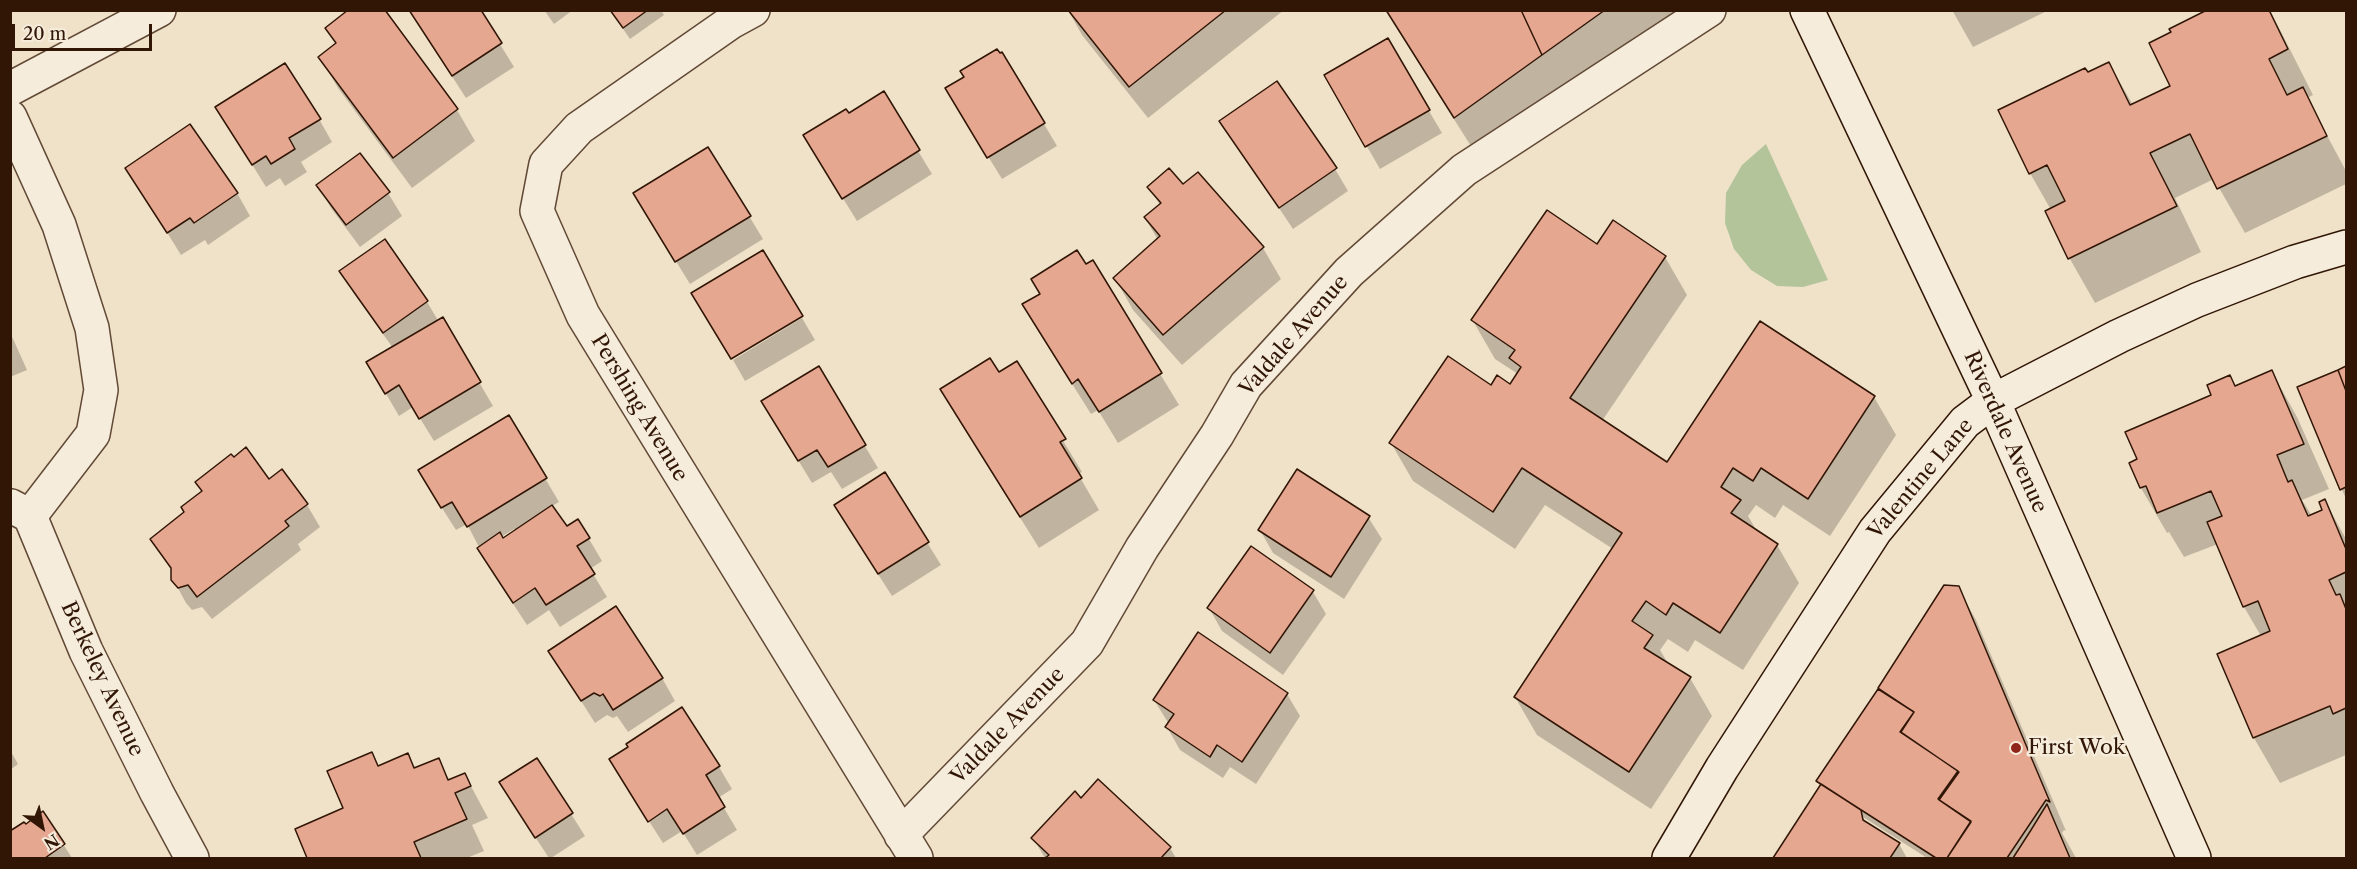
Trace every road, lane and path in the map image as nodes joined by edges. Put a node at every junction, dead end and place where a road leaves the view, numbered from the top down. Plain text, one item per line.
1 (159, 10) edge
2 (753, 10) edge
3 (1709, 10) edge
4 (1807, 10) edge
5 (10, 89) edge
6 (10, 117) edge
7 (2346, 247) edge
8 (1993, 401) junction
9 (20, 511) edge
10 (908, 847) edge
11 (192, 858) edge
12 (1669, 858) edge
13 (2194, 858) edge

1 - 5 street
2 - 10 street, Pershing Avenue
3 - 10 street, Valdale Avenue
4 - 8 street, Riverdale Avenue
6 - 9 street
7 - 8 street, Valentine Lane
8 - 12 street, Valentine Lane
8 - 13 street, Riverdale Avenue
9 - 11 street, Berkeley Avenue

